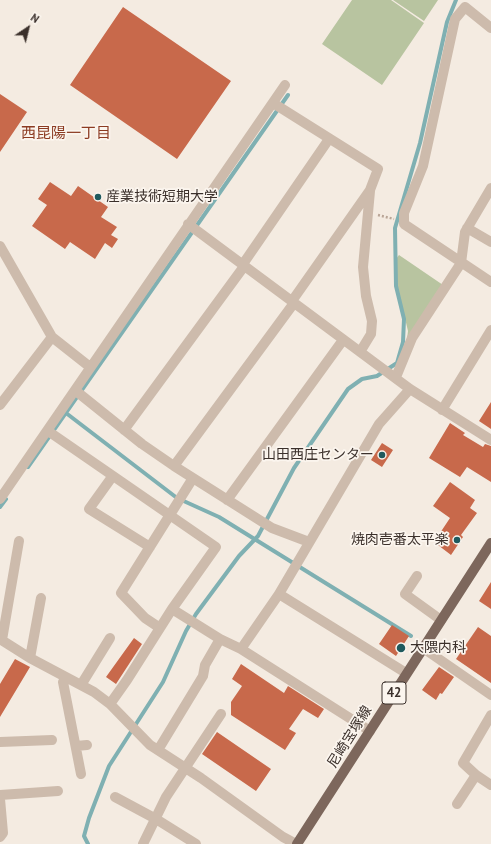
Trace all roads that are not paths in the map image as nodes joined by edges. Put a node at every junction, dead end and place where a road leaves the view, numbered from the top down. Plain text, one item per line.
1 (491, 28) edge
2 (285, 85) dead end
3 (273, 103) junction
4 (329, 139) junction
5 (491, 188) edge
6 (370, 190) junction
7 (188, 224) junction
8 (468, 228) junction
9 (491, 242) edge
10 (0, 246) edge
11 (461, 263) junction
12 (244, 264) junction
13 (491, 282) edge
14 (293, 302) junction
15 (491, 330) edge
16 (52, 337) junction
17 (343, 340) junction
18 (360, 352) junction
19 (90, 366) junction
20 (389, 372) junction
21 (410, 389) junction
22 (76, 391) junction
23 (0, 405) edge
24 (442, 410) junction
25 (48, 430) junction
26 (124, 430) junction
27 (491, 440) edge
28 (174, 466) junction
29 (112, 477) junction
30 (193, 478) junction
31 (0, 499) edge
32 (227, 500) junction
33 (169, 514) junction
34 (19, 541) dead end
35 (309, 542) junction
36 (491, 543) edge
37 (150, 547) junction
38 (417, 576) dead end
39 (279, 594) junction
40 (41, 598) dead end
41 (172, 608) junction
42 (441, 620) junction
43 (160, 628) junction
44 (110, 638) dead end
45 (220, 639) junction
46 (1, 640) edge
47 (423, 648) junction
48 (241, 649) junction
49 (30, 658) junction
50 (406, 673) junction
51 (66, 677) junction
52 (81, 685) junction
53 (491, 695) edge
54 (110, 704) junction
55 (221, 714) dead end
56 (491, 715) edge
57 (370, 731) junction
58 (52, 740) dead end
59 (0, 742) edge
60 (87, 745) dead end
61 (76, 746) junction
62 (158, 750) junction
63 (186, 768) junction
64 (81, 774) dead end
65 (476, 775) junction
66 (491, 785) edge
67 (58, 791) dead end
68 (0, 795) edge
69 (115, 797) dead end
70 (0, 799) edge
71 (457, 804) dead end
72 (156, 820) junction
73 (0, 837) edge
74 (143, 844) edge
75 (196, 844) edge
76 (296, 844) edge

1 - 11 street
2 - 3 street
3 - 4 street
3 - 7 street
4 - 6 street
4 - 12 street
5 - 8 street
6 - 14 street
6 - 18 street
7 - 12 street
7 - 19 street
8 - 9 street
8 - 11 street
10 - 16 street
11 - 13 street
11 - 20 street
12 - 14 street
12 - 26 street
14 - 17 street
14 - 28 street
15 - 24 street
16 - 19 street
16 - 23 street
17 - 18 street
17 - 32 street
18 - 20 street
19 - 22 street
20 - 21 street
21 - 24 street
21 - 35 street
22 - 25 street
22 - 26 street
24 - 27 street
25 - 29 street
25 - 31 street
26 - 28 street
28 - 30 street
29 - 33 street
29 - 37 street
30 - 32 street
30 - 33 street
32 - 35 street
33 - 37 street
33 - 41 street
34 - 46 street
35 - 39 street
36 - 42 main road, 尼崎宝塚線 / 42
37 - 43 street
38 - 42 street
39 - 48 street
39 - 50 street
40 - 49 street
41 - 43 street
41 - 45 street
42 - 47 main road, 尼崎宝塚線 / 42
43 - 54 street
44 - 52 street
45 - 48 street
45 - 62 street
46 - 49 street
47 - 50 main road, 尼崎宝塚線 / 42
47 - 53 street
48 - 57 street
49 - 51 street
50 - 57 main road, 尼崎宝塚線 / 42
51 - 52 street
51 - 61 street
52 - 54 street
54 - 62 street
55 - 63 street
56 - 65 street
57 - 76 main road, 尼崎宝塚線 / 42
58 - 59 street
60 - 61 street
61 - 64 street
62 - 63 street
63 - 72 street
63 - 76 street
65 - 66 street
65 - 71 street
67 - 68 street
69 - 72 street
70 - 73 street
72 - 74 street
72 - 75 street

